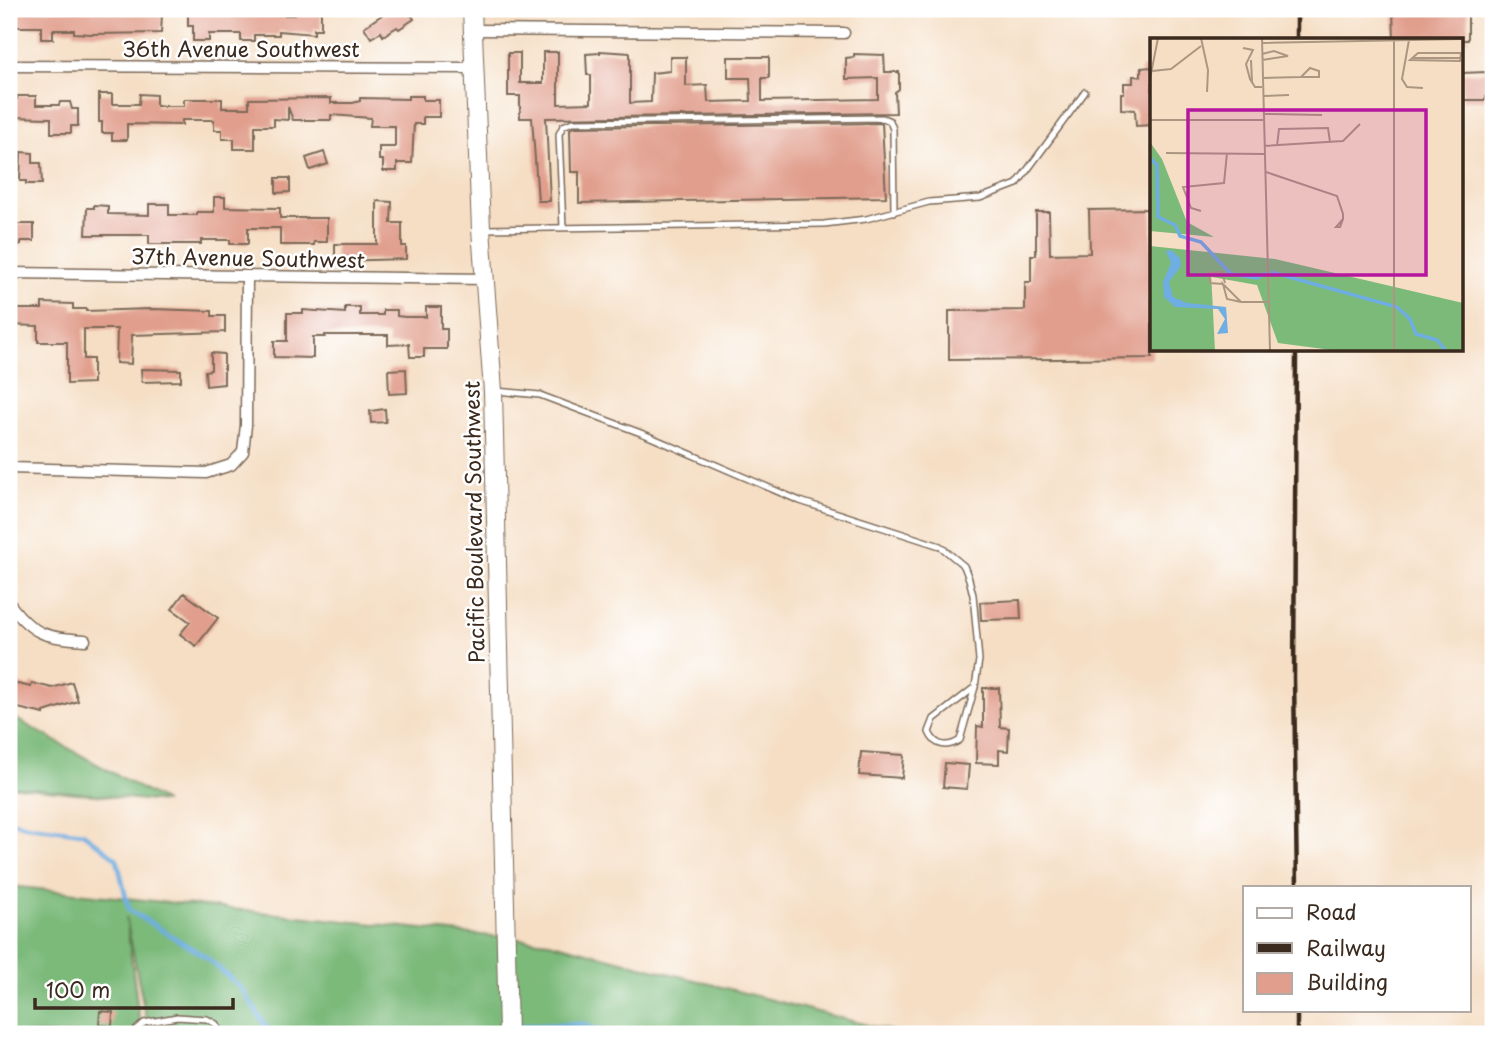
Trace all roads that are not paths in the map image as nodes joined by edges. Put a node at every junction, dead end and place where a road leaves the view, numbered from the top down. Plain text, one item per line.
1 (472, 9) edge
2 (472, 30) junction
3 (844, 33) dead end
4 (9, 66) edge
5 (473, 68) junction
6 (1085, 92) dead end
7 (894, 212) junction
8 (564, 228) junction
9 (481, 229) junction
10 (9, 273) edge
11 (247, 276) junction
12 (486, 279) junction
13 (493, 391) junction
14 (9, 468) edge
15 (9, 603) edge
16 (85, 640) dead end
17 (975, 687) junction
18 (132, 1034) edge
19 (222, 1034) edge
20 (508, 1034) edge

1 - 2 main road, Pacific Boulevard Southwest
2 - 3 street
2 - 5 main road, Pacific Boulevard Southwest
4 - 5 street, 36th Avenue Southwest
5 - 9 main road, Pacific Boulevard Southwest
6 - 7 lane
7 - 8 lane
7 - 8 lane
8 - 9 lane
9 - 12 main road, Pacific Boulevard Southwest
10 - 11 street, 37th Avenue Southwest
11 - 12 street, 37th Avenue Southwest
11 - 14 street
12 - 13 main road, Pacific Boulevard Southwest
13 - 17 lane
13 - 20 main road, Pacific Boulevard Southwest
15 - 16 street
17 - 17 lane
18 - 19 lane

